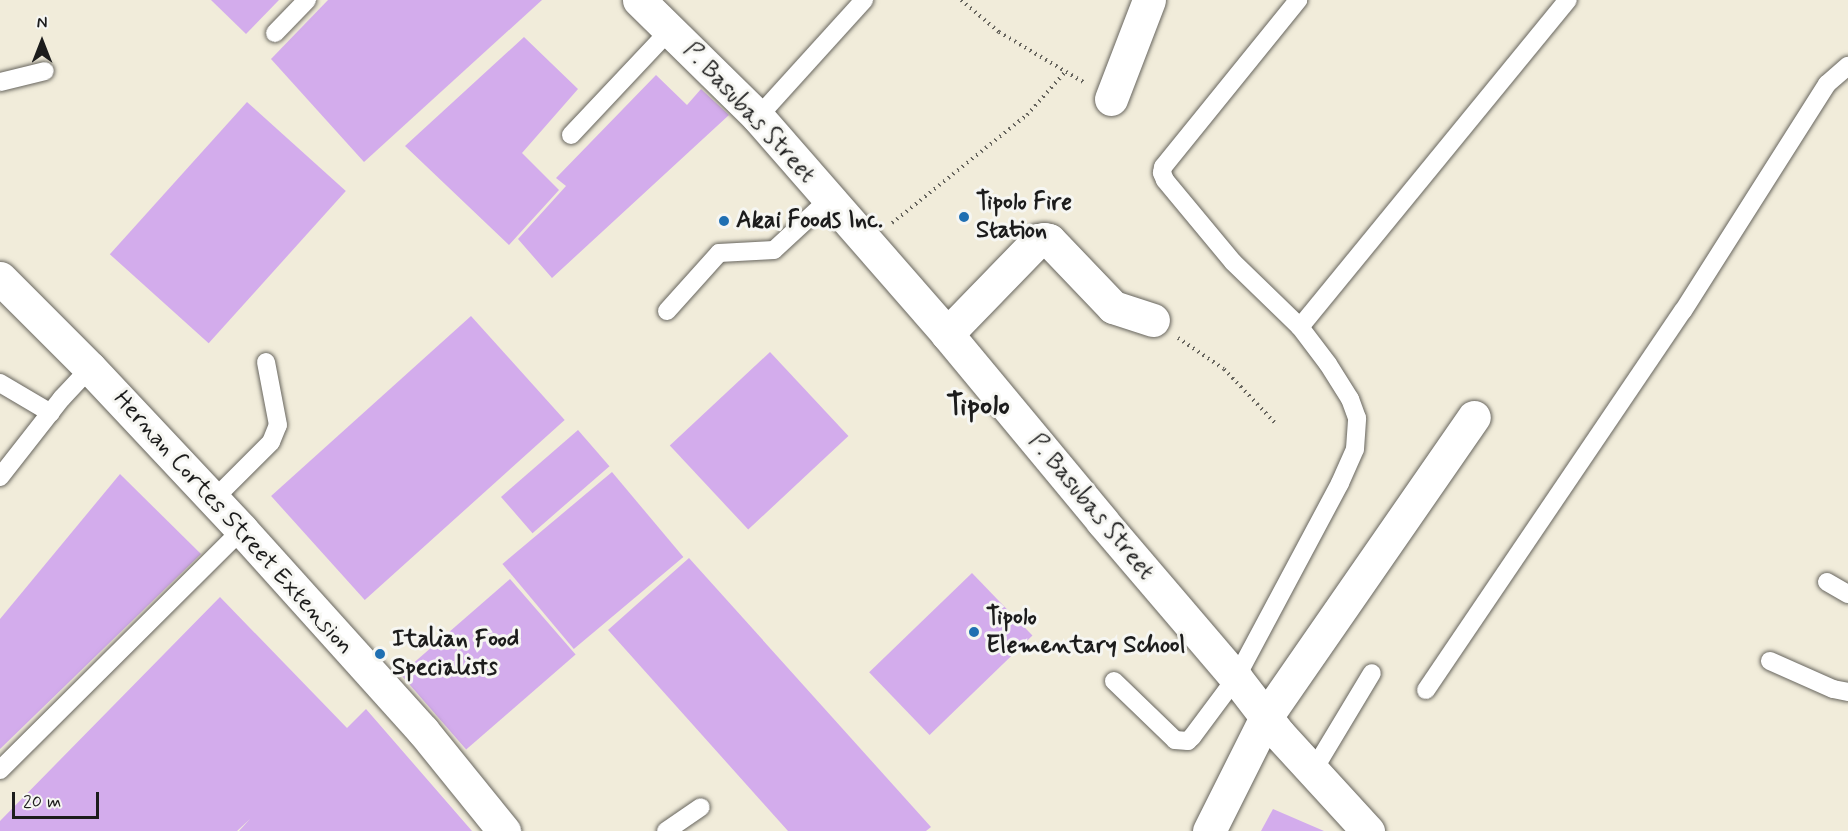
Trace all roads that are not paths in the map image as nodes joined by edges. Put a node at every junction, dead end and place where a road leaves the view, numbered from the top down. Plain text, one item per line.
1 (307, 0) edge
2 (639, 0) edge
3 (864, 0) edge
4 (1149, 0) edge
5 (1299, 0) edge
6 (1568, 0) edge
7 (670, 30) junction
8 (275, 33) dead end
9 (1848, 66) edge
10 (45, 71) dead end
11 (0, 82) edge
12 (1111, 99) road end
13 (758, 117) junction
14 (571, 135) dead end
15 (830, 199) junction
16 (0, 278) edge
17 (667, 311) dead end
18 (1153, 320) road end
19 (1300, 327) junction
20 (947, 334) junction
21 (266, 362) dead end
22 (90, 368) junction
23 (0, 383) edge
24 (51, 413) junction
25 (1474, 417) dead end
26 (0, 477) edge
27 (213, 500) junction
28 (242, 530) junction
29 (1827, 582) dead end
30 (1848, 594) edge
31 (1770, 661) dead end
32 (1372, 673) dead end
33 (1236, 678) junction
34 (1114, 681) dead end
35 (1426, 690) dead end
36 (1848, 692) edge
37 (1266, 717) junction
38 (0, 770) edge
39 (1313, 771) junction
40 (702, 807) dead end
41 (504, 831) edge
42 (666, 831) edge
43 (1209, 831) edge
44 (1368, 831) edge

1 - 8 lane
2 - 7 street, P. Basubas Street
3 - 13 lane
4 - 12 street
5 - 19 lane
6 - 19 lane
7 - 13 street, P. Basubas Street
7 - 14 lane
9 - 35 lane
10 - 11 lane
13 - 15 street, P. Basubas Street
15 - 17 lane
15 - 20 street, P. Basubas Street
16 - 22 street, Hernan Cortes Street Extension
18 - 20 street
19 - 33 lane
20 - 33 street, P. Basubas Street
21 - 27 lane
22 - 24 lane
22 - 27 street, Hernan Cortes Street Extension
23 - 24 lane
24 - 26 lane
25 - 37 street
27 - 28 street, Hernan Cortes Street Extension
28 - 38 lane
28 - 41 street, Hernan Cortes Street Extension
29 - 30 lane
31 - 36 lane
32 - 39 lane
33 - 34 lane
33 - 37 street, P. Basubas Street
37 - 39 street, P. Basubas Street
37 - 43 street
39 - 44 street, P. Basubas Street
40 - 42 lane

